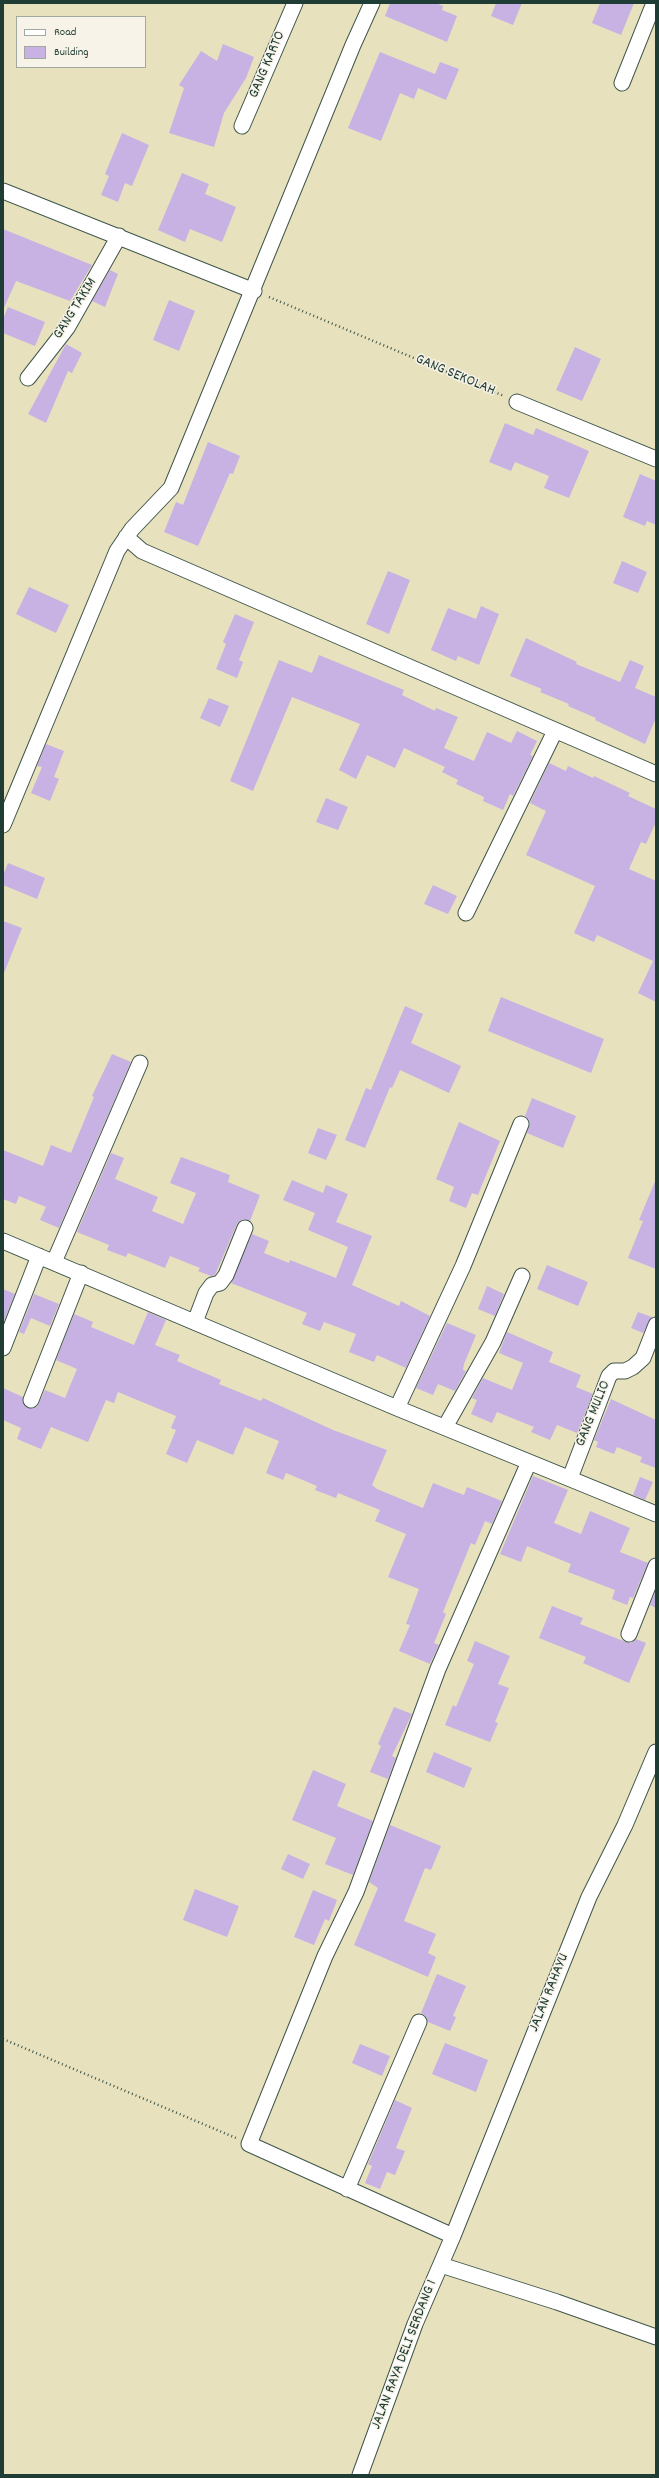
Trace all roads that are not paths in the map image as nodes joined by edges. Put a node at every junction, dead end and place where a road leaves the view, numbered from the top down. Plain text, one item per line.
1 (295, 3) edge
2 (372, 3) edge
3 (654, 3) edge
4 (622, 83) dead end
5 (242, 126) dead end
6 (3, 191) edge
7 (119, 236) junction
8 (254, 291) junction
9 (28, 378) dead end
10 (517, 402) road end
11 (656, 459) edge
12 (126, 538) junction
13 (555, 731) junction
14 (656, 774) edge
15 (3, 825) edge
16 (466, 913) dead end
17 (140, 1063) dead end
18 (521, 1124) dead end
19 (245, 1228) dead end
20 (3, 1241) edge
21 (39, 1256) junction
22 (54, 1262) junction
23 (81, 1273) junction
24 (522, 1276) dead end
25 (196, 1322) junction
26 (656, 1325) edge
27 (3, 1348) edge
28 (31, 1400) dead end
29 (398, 1408) junction
30 (445, 1427) junction
31 (529, 1462) junction
32 (570, 1478) junction
33 (656, 1514) edge
34 (656, 1566) edge
35 (629, 1634) dead end
36 (656, 1752) edge
37 (419, 2022) dead end
38 (346, 2189) junction
39 (453, 2236) junction
40 (440, 2265) junction
41 (656, 2336) edge
42 (360, 2475) edge

1 - 5 street, GANG KARTO
2 - 8 street
3 - 4 street
6 - 7 street
7 - 8 street
7 - 9 street, GANG TAKIM
8 - 12 street
10 - 11 street
12 - 13 street
12 - 15 street
13 - 14 street
13 - 16 street
17 - 22 street
18 - 29 street
19 - 25 street
20 - 21 street
21 - 22 street
21 - 27 street
22 - 23 street
23 - 25 street
23 - 28 street
24 - 30 street
25 - 29 street
26 - 32 street, GANG MULIO
29 - 30 street
30 - 31 street
31 - 32 street
31 - 38 street
32 - 33 street
34 - 35 street
36 - 39 street, JALAN RAHAYU
37 - 38 street
38 - 39 street
39 - 40 street, JALAN RAYA DELI SERDANG 1
40 - 41 street
40 - 42 street, JALAN RAYA DELI SERDANG 1

